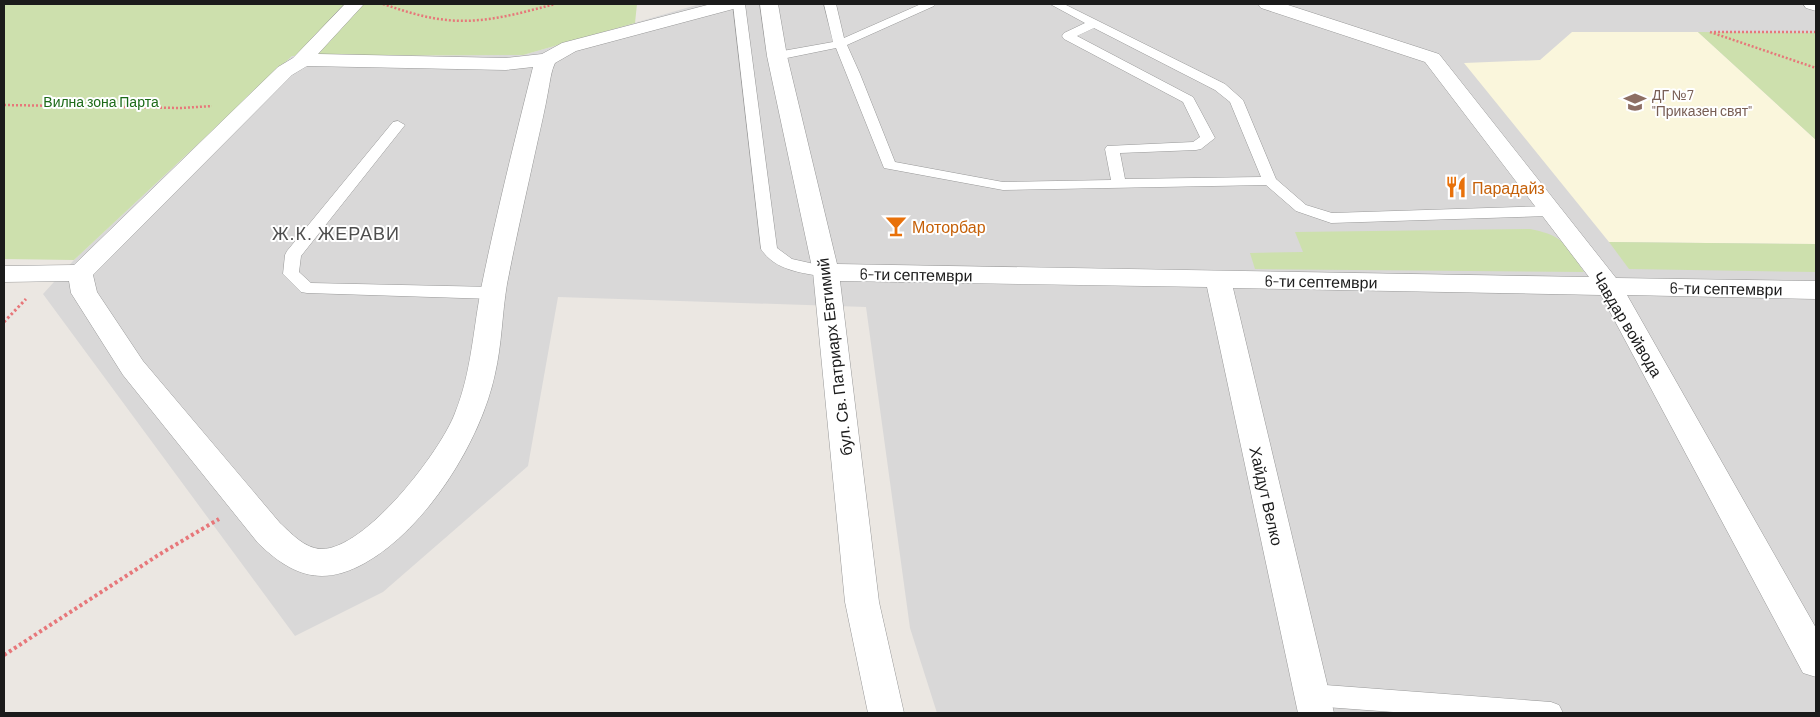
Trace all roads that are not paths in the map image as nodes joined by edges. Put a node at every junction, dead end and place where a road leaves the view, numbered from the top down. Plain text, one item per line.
1 (355, 4) edge
2 (731, 4) edge
3 (739, 4) edge
4 (769, 4) edge
5 (830, 4) edge
6 (930, 4) edge
7 (1056, 4) edge
8 (1267, 4) edge
9 (1812, 4) edge
10 (1816, 6) edge
11 (1094, 23) junction
12 (840, 44) junction
13 (777, 56) junction
14 (548, 59) junction
15 (300, 62) junction
16 (398, 125) dead end
17 (1270, 181) junction
18 (1119, 183) junction
19 (1550, 211) junction
20 (826, 272) junction
21 (80, 273) junction
22 (4, 274) edge
23 (1218, 280) junction
24 (1609, 286) junction
25 (1816, 290) edge
26 (493, 293) junction
27 (1816, 661) edge
28 (1314, 704) edge
29 (886, 713) edge
30 (1551, 713) edge

1 - 15 street
2 - 14 street
3 - 20 lane
4 - 13 street, бул. Св. Патриарх Евтимий
5 - 12 lane
6 - 12 lane
7 - 11 lane
8 - 19 street, Чавдар войвода
9 - 10 street
11 - 17 lane
11 - 18 lane
12 - 13 lane
12 - 18 lane
13 - 20 street, бул. Св. Патриарх Евтимий
14 - 15 street
14 - 26 street
15 - 21 street
16 - 26 lane
17 - 18 lane
17 - 19 lane
19 - 24 street, Чавдар войвода
20 - 23 street, 6-ти септември
20 - 29 street, бул. Св. Патриарх Евтимий
21 - 22 street
21 - 26 street
23 - 24 street, 6-ти септември
23 - 28 street, Хайдут Велко
24 - 25 street, 6-ти септември
24 - 27 street, Чавдар войвода
28 - 30 lane

